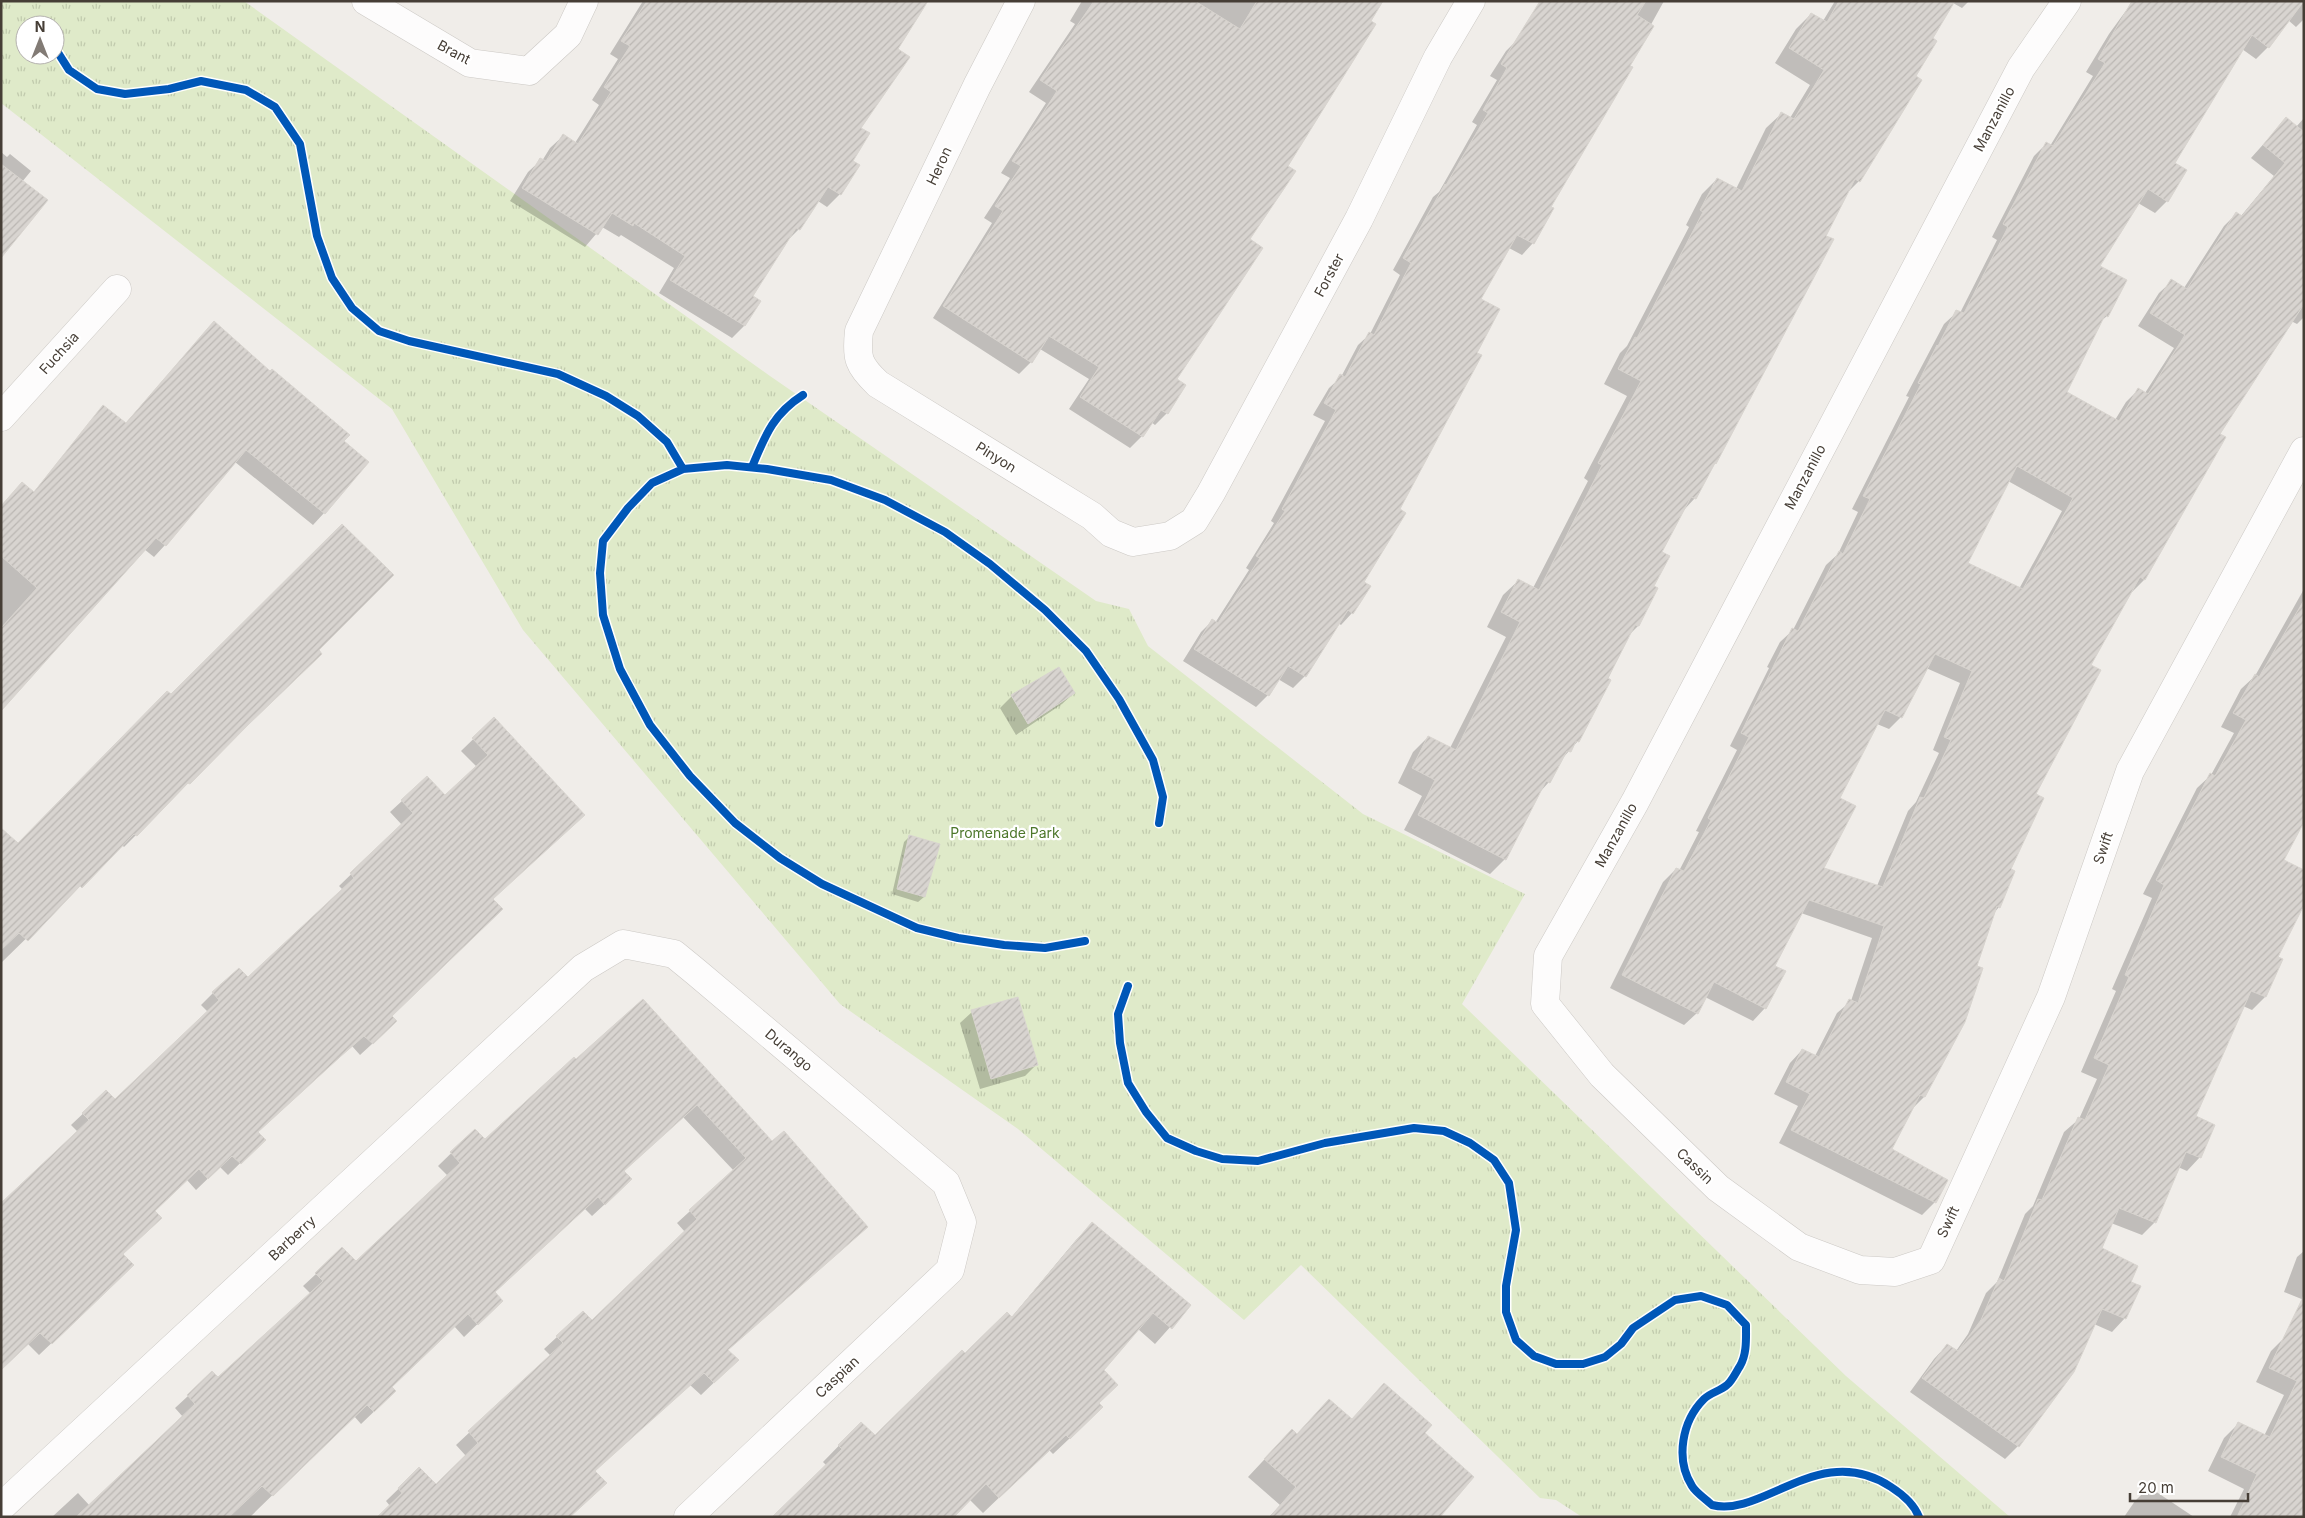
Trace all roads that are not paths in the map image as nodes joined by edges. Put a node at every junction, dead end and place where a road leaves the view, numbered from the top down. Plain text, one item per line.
1 (366, 1) edge
2 (584, 1) edge
3 (1021, 1) edge
4 (1471, 1) edge
5 (2067, 1) edge
6 (117, 289) dead end
7 (859, 331) joint
8 (1, 417) edge
9 (2304, 451) edge
10 (1170, 536) joint
11 (1548, 956) joint
12 (583, 968) joint
13 (962, 1222) joint
14 (1931, 1260) joint
15 (1, 1508) edge
16 (688, 1517) edge

1 - 2 street, Brant
3 - 7 street, Heron
4 - 10 street, Forster
5 - 11 street, Manzanillo
6 - 8 street, Fuchsia
7 - 10 street, Pinyon
9 - 14 street, Swift
11 - 14 street, Cassin
12 - 13 street, Durango
12 - 15 street, Barberry
13 - 16 street, Caspian

